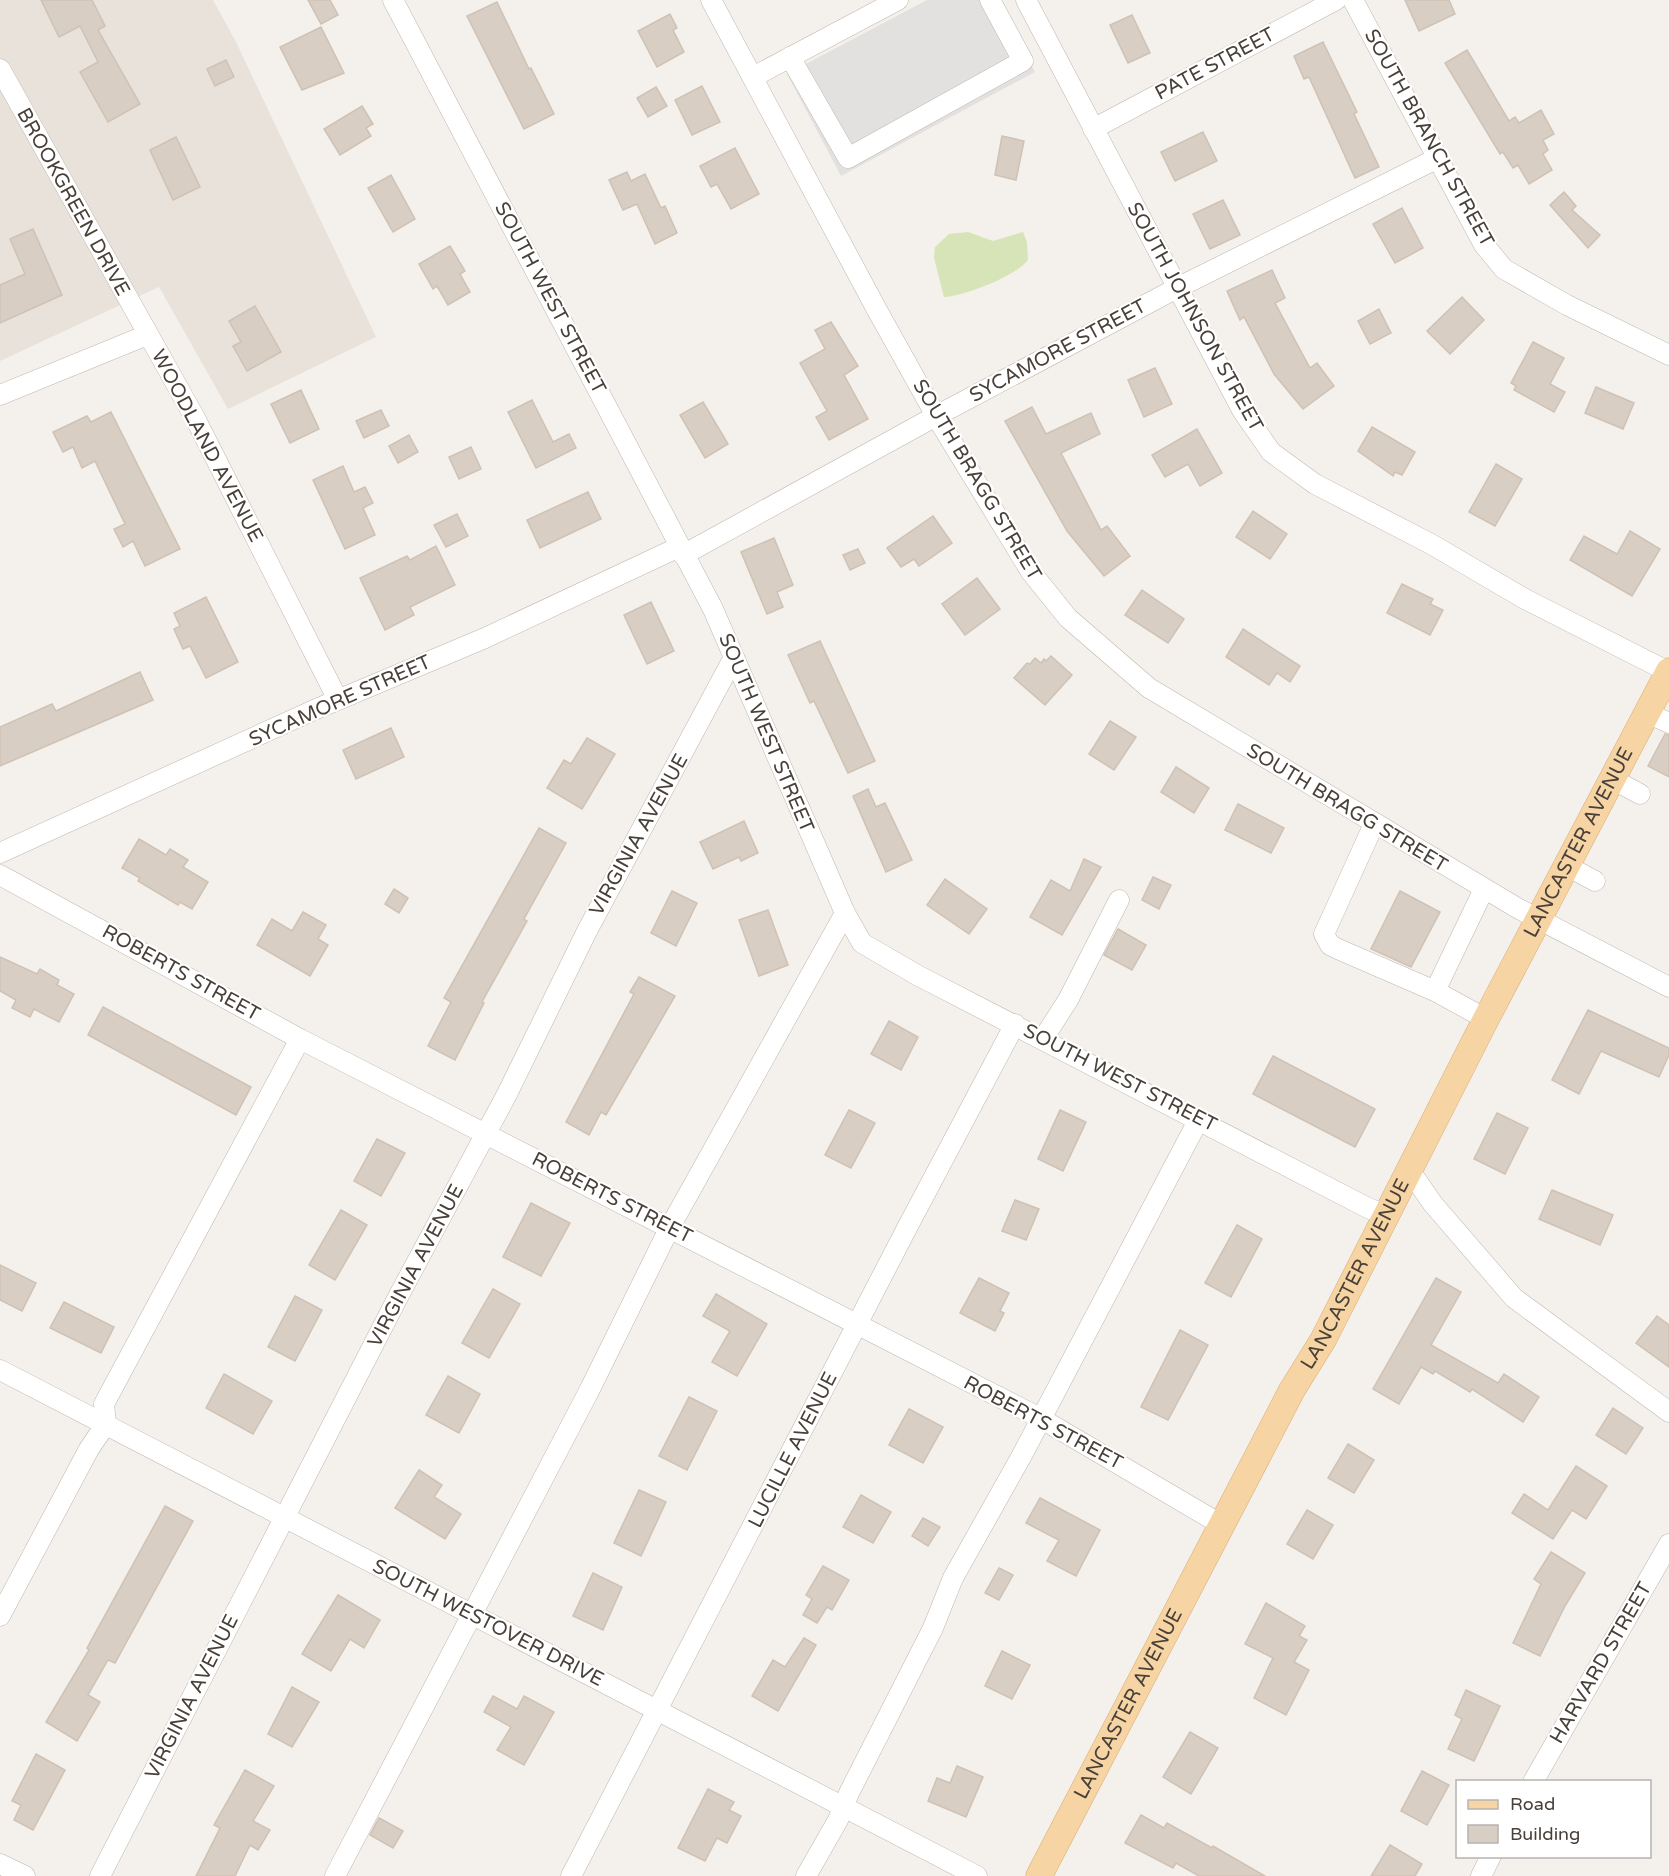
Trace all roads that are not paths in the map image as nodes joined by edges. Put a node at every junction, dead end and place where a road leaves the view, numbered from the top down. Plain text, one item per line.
1 (393, 0) edge
2 (711, 0) edge
3 (898, 0) edge
4 (990, 0) edge
5 (1026, 0) edge
6 (1336, 0) edge
7 (1353, 0) edge
8 (790, 57) junction
9 (0, 69) edge
10 (753, 77) junction
11 (1093, 129) junction
12 (1438, 158) junction
13 (1177, 288) junction
14 (147, 335) junction
15 (1669, 355) edge
16 (0, 395) edge
17 (936, 416) junction
18 (681, 551) junction
19 (734, 657) junction
20 (1669, 672) edge
21 (339, 700) junction
22 (1658, 718) edge
23 (1612, 779) junction
24 (1641, 794) dead end
25 (1374, 824) junction
26 (0, 853) edge
27 (1567, 866) junction
28 (0, 875) edge
29 (1595, 881) dead end
30 (1484, 889) junction
31 (1119, 900) dead end
32 (845, 913) junction
33 (1539, 919) junction
34 (1669, 987) edge
35 (1435, 991) junction
36 (1486, 1019) junction
37 (1015, 1024) junction
38 (1043, 1039) junction
39 (300, 1040) junction
40 (1199, 1119) junction
41 (486, 1134) junction
42 (1410, 1171) junction
43 (1387, 1215) junction
44 (670, 1227) junction
45 (857, 1326) junction
46 (0, 1370) edge
47 (1669, 1412) edge
48 (1040, 1418) junction
49 (106, 1424) junction
50 (286, 1518) junction
51 (1222, 1525) junction
52 (1669, 1544) edge
53 (0, 1616) edge
54 (471, 1616) junction
55 (658, 1709) junction
56 (1534, 1780) edge
57 (843, 1808) junction
58 (1490, 1858) edge
59 (0, 1864) edge
60 (1044, 1874) edge
61 (25, 1876) edge
62 (99, 1876) edge
63 (335, 1876) edge
64 (571, 1876) edge
65 (806, 1876) edge
66 (976, 1876) edge
67 (1481, 1876) edge

1 - 18 street, SOUTH WEST STREET
2 - 10 street, SOUTH BRAGG STREET
3 - 8 street
4 - 8 street
5 - 11 street, SOUTH JOHNSON STREET
6 - 11 street, PATE STREET
7 - 12 street, SOUTH BRANCH STREET
8 - 10 street
9 - 14 street, BROOKGREEN DRIVE
10 - 17 street, SOUTH BRAGG STREET
11 - 13 street, SOUTH JOHNSON STREET
12 - 13 street, SYCAMORE STREET
12 - 15 street, SOUTH BRANCH STREET
13 - 17 street, SYCAMORE STREET
13 - 20 street, SOUTH JOHNSON STREET
14 - 16 street, WOODLAND AVENUE
14 - 21 street, WOODLAND AVENUE
17 - 18 street, SYCAMORE STREET
17 - 25 street, SOUTH BRAGG STREET
18 - 19 street, SOUTH WEST STREET
18 - 21 street, SYCAMORE STREET
19 - 32 street, SOUTH WEST STREET
19 - 41 street, VIRGINIA AVENUE
20 - 22 main road, LANCASTER AVENUE
21 - 26 street, SYCAMORE STREET
22 - 23 main road, LANCASTER AVENUE
23 - 24 street
23 - 27 main road, LANCASTER AVENUE
25 - 30 street, SOUTH BRAGG STREET
25 - 35 street
27 - 29 street
27 - 33 main road, LANCASTER AVENUE
28 - 39 street, ROBERTS STREET
30 - 33 street, SOUTH BRAGG STREET
30 - 35 street
31 - 38 street
32 - 37 street, SOUTH WEST STREET
32 - 44 street
33 - 34 street, SOUTH BRAGG STREET
33 - 36 main road, LANCASTER AVENUE
35 - 36 street
36 - 42 main road, LANCASTER AVENUE
37 - 38 street, SOUTH WEST STREET
37 - 45 street, LUCILLE AVENUE
38 - 40 street, SOUTH WEST STREET
39 - 41 street, ROBERTS STREET
39 - 49 street
40 - 43 street, SOUTH WEST STREET
40 - 48 street
41 - 44 street, ROBERTS STREET
41 - 50 street, VIRGINIA AVENUE
42 - 43 main road, LANCASTER AVENUE
42 - 47 street
43 - 51 main road, LANCASTER AVENUE
44 - 45 street, ROBERTS STREET
44 - 54 street
45 - 48 street, ROBERTS STREET
45 - 55 street, LUCILLE AVENUE
46 - 49 street, SOUTH WESTOVER DRIVE
48 - 51 street, ROBERTS STREET
48 - 57 street
49 - 50 street, SOUTH WESTOVER DRIVE
49 - 53 street
50 - 54 street, SOUTH WESTOVER DRIVE
50 - 62 street, VIRGINIA AVENUE
51 - 60 main road, LANCASTER AVENUE
52 - 56 street, HARVARD STREET
54 - 55 street, SOUTH WESTOVER DRIVE
54 - 63 street
55 - 57 street, SOUTH WESTOVER DRIVE
55 - 64 street, LUCILLE AVENUE
57 - 65 street
57 - 66 street, SOUTH WESTOVER DRIVE
58 - 67 street
59 - 61 street

